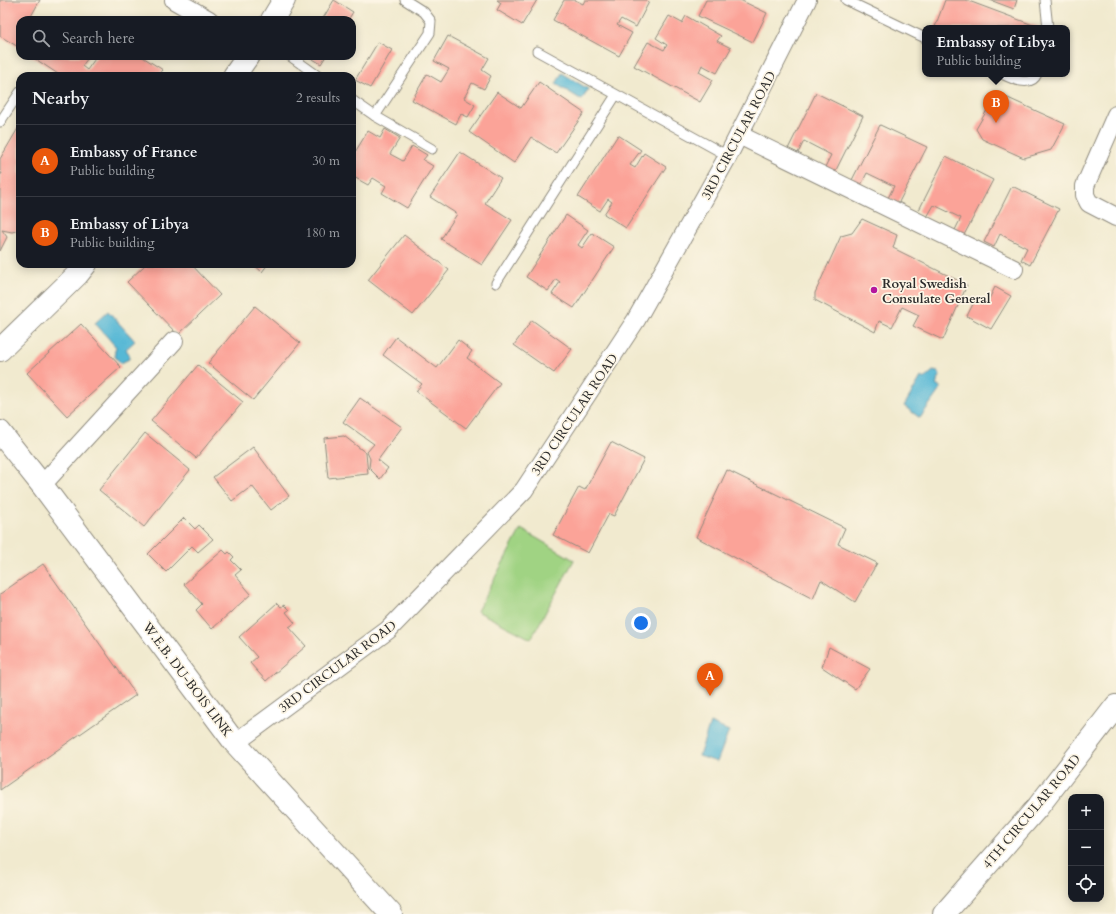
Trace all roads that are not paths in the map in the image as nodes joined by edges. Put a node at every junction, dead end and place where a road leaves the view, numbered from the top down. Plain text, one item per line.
1 (174, 0) edge
2 (284, 0) edge
3 (405, 0) edge
4 (807, 0) edge
5 (846, 0) edge
6 (1045, 0) edge
7 (202, 16) edge
8 (274, 16) edge
9 (1048, 25) edge
10 (922, 37) edge
11 (537, 51) dead end
12 (245, 60) edge
13 (296, 60) edge
14 (237, 72) edge
15 (312, 72) edge
16 (1008, 77) edge
17 (1036, 77) edge
18 (616, 95) junction
19 (16, 98) edge
20 (356, 103) edge
21 (1116, 115) edge
22 (375, 116) junction
23 (0, 122) edge
24 (739, 135) junction
25 (432, 149) dead end
26 (728, 156) junction
27 (1116, 217) edge
28 (83, 268) edge
29 (1014, 269) dead end
30 (496, 283) dead end
31 (174, 341) dead end
32 (0, 350) edge
33 (0, 432) edge
34 (42, 485) junction
35 (1116, 706) edge
36 (235, 743) junction
37 (391, 914) edge
38 (944, 914) edge

1 - 7 street
2 - 8 street
3 - 22 lane
4 - 24 street, 3RD CIRCULAR ROAD
5 - 10 lane
6 - 9 lane
11 - 18 lane
12 - 14 street
13 - 15 lane
16 - 17 lane
18 - 26 lane
18 - 30 lane
19 - 23 lane
20 - 22 lane
21 - 27 street
22 - 25 lane
24 - 26 street, 3RD CIRCULAR ROAD
24 - 29 street
26 - 36 street, 3RD CIRCULAR ROAD
28 - 32 street
31 - 34 street
33 - 34 street, W.E.B. DU-BOIS LINK
34 - 36 street, W.E.B. DU-BOIS LINK
35 - 38 street, 4TH CIRCULAR ROAD
36 - 37 street, W.E.B. DU-BOIS LINK

